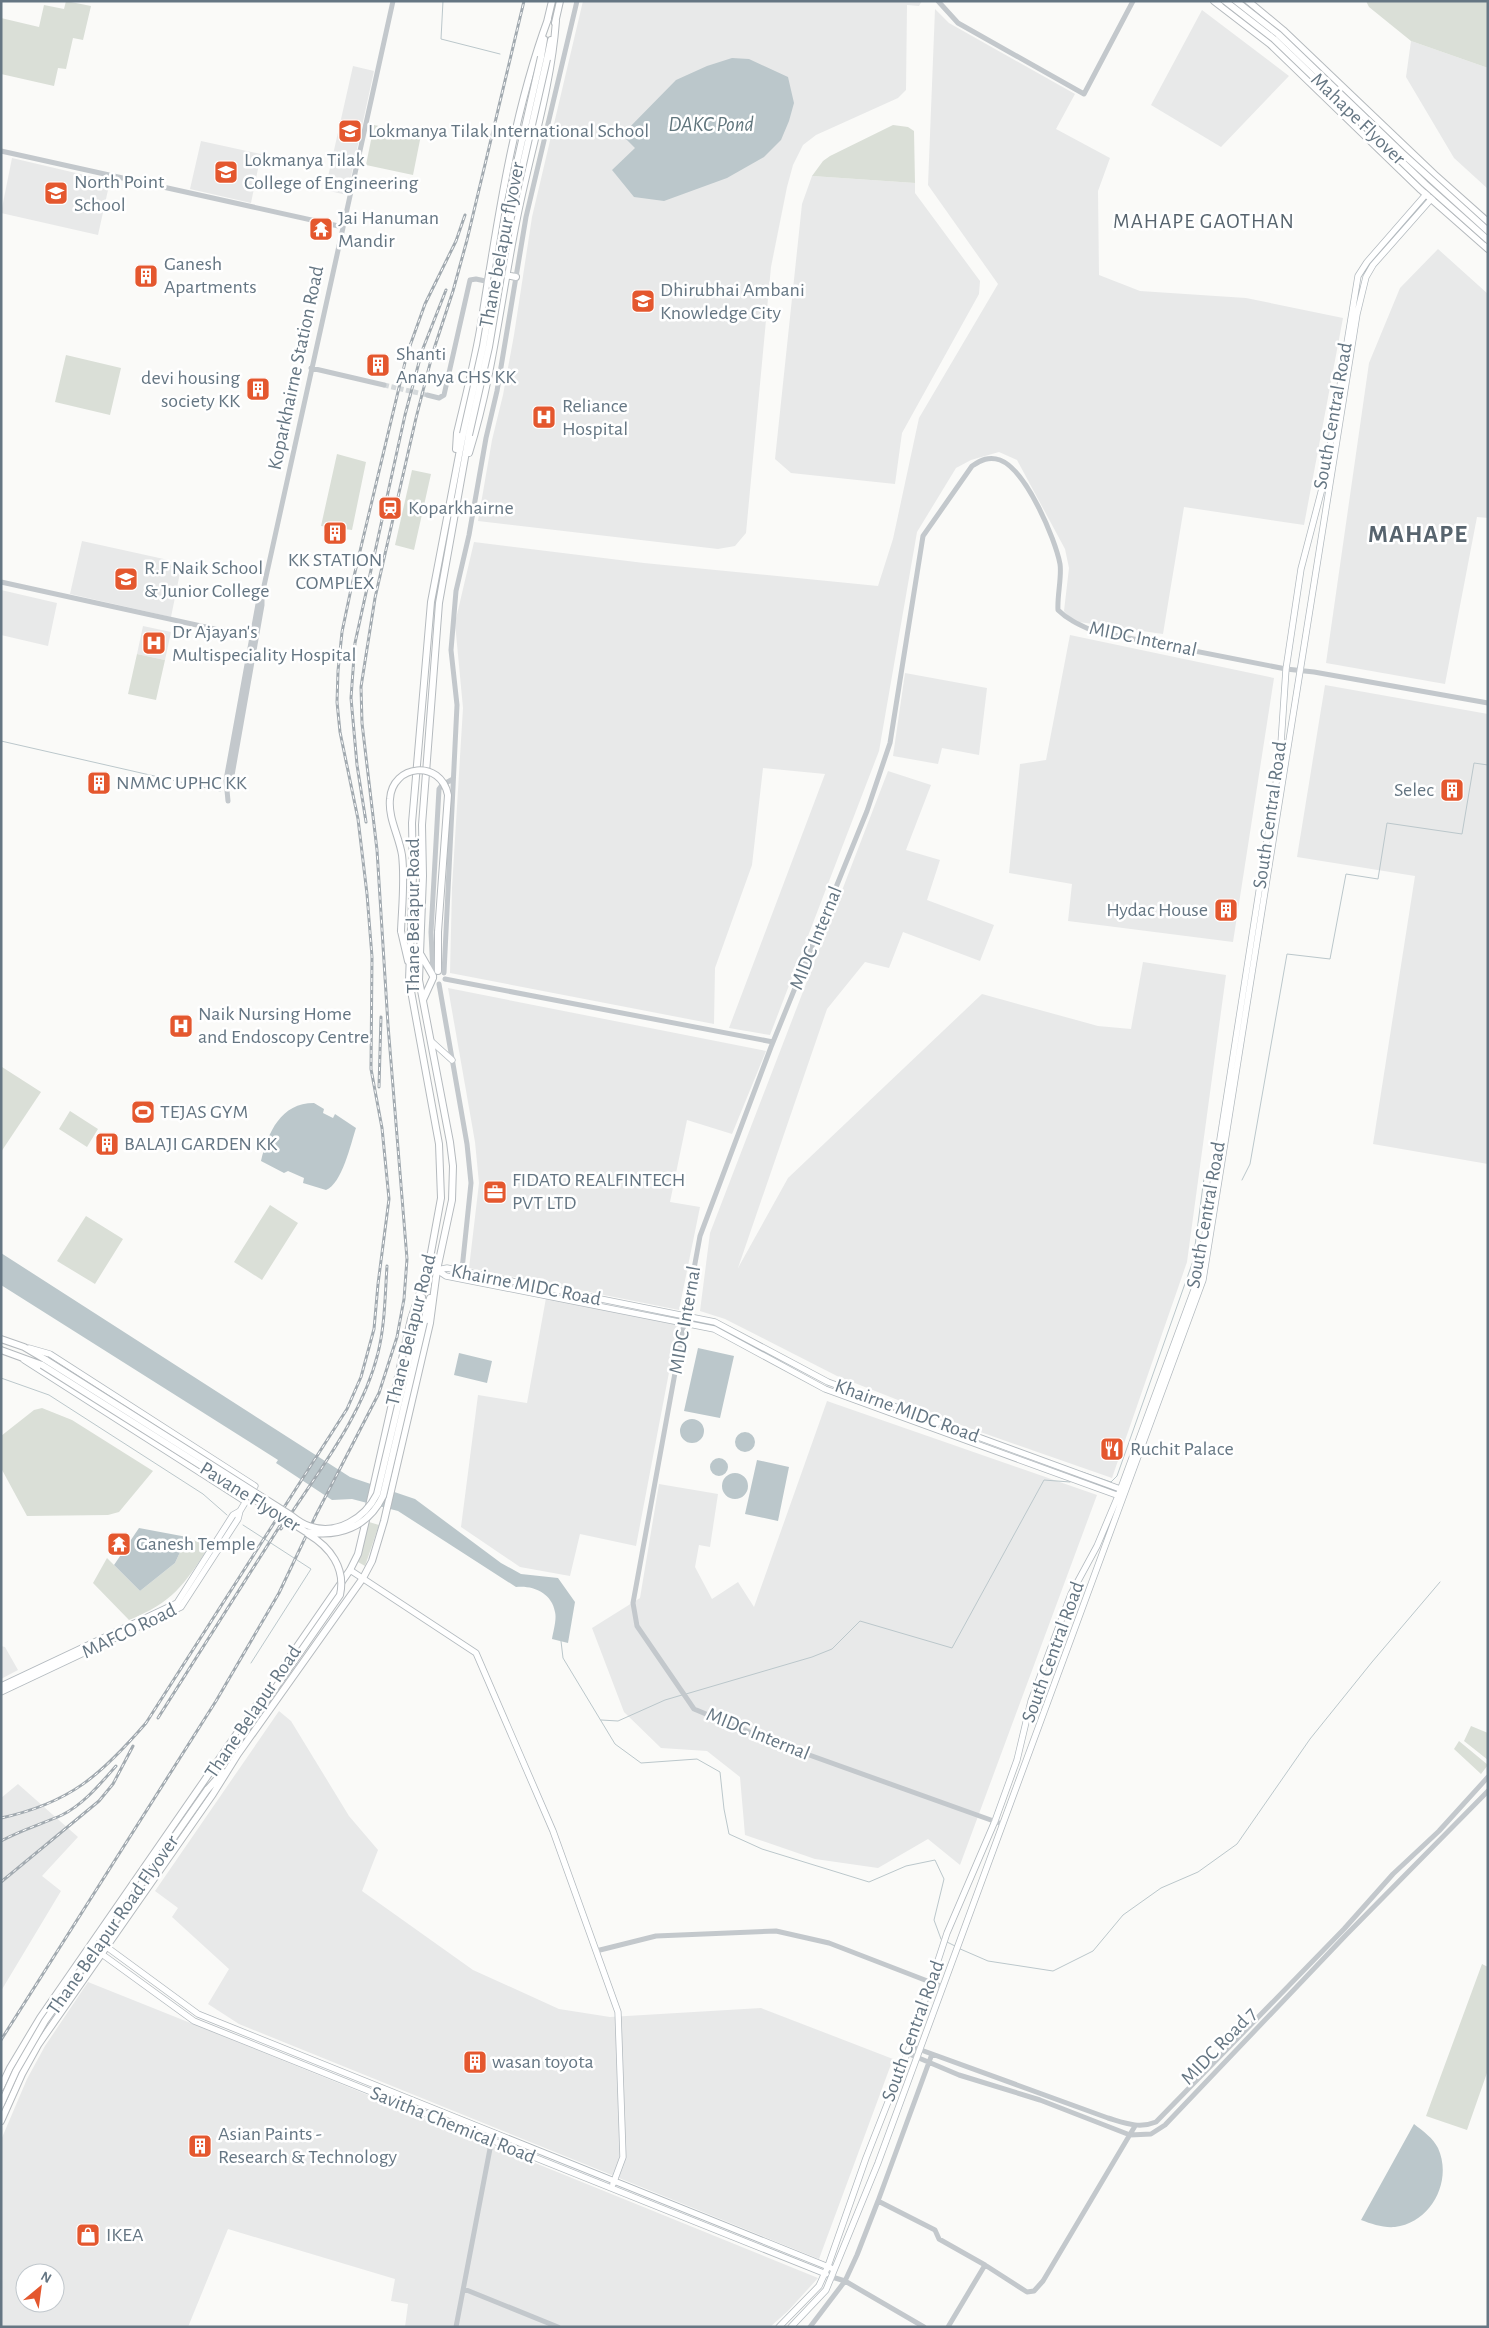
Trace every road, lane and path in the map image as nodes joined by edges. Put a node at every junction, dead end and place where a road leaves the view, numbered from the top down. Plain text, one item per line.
1 (393, 1) edge
2 (552, 1) edge
3 (560, 1) edge
4 (565, 1) edge
5 (577, 1) edge
6 (938, 1) edge
7 (1133, 1) edge
8 (1225, 1) edge
9 (1236, 1) edge
10 (1248, 1) edge
11 (1215, 2) edge
12 (558, 9) junction
13 (548, 19) junction
14 (556, 21) junction
15 (544, 58) junction
16 (1, 151) edge
17 (1442, 182) junction
18 (1429, 197) junction
19 (1488, 222) edge
20 (343, 227) junction
21 (1488, 231) edge
22 (1488, 240) edge
23 (1488, 249) edge
24 (489, 273) junction
25 (507, 275) junction
26 (516, 276) junction
27 (487, 282) junction
28 (506, 284) junction
29 (515, 285) junction
30 (311, 368) junction
31 (384, 385) tunnel mouth
32 (427, 395) tunnel mouth
33 (466, 434) junction
34 (456, 468) junction
35 (464, 469) junction
36 (1, 582) edge
37 (254, 638) junction
38 (1286, 669) junction
39 (1299, 670) junction
40 (1488, 703) edge
41 (453, 779) junction
42 (228, 801) dead end
43 (421, 954) junction
44 (410, 969) junction
45 (438, 975) junction
46 (423, 1000) junction
47 (431, 1041) junction
48 (774, 1042) junction
49 (452, 1060) junction
50 (428, 1268) junction
51 (437, 1270) junction
52 (462, 1271) junction
53 (461, 1279) junction
54 (686, 1316) junction
55 (421, 1321) junction
56 (685, 1324) junction
57 (1, 1339) edge
58 (24, 1347) junction
59 (1, 1350) edge
60 (19, 1356) junction
61 (44, 1362) junction
62 (1123, 1490) junction
63 (1121, 1497) junction
64 (246, 1502) junction
65 (240, 1511) junction
66 (306, 1532) junction
67 (350, 1570) junction
68 (363, 1578) junction
69 (1, 1686) edge
70 (1, 1692) edge
71 (235, 1752) junction
72 (1488, 1777) edge
73 (205, 1788) junction
74 (1488, 1791) edge
75 (995, 1821) junction
76 (1002, 1824) junction
77 (95, 1938) junction
78 (90, 1945) junction
79 (106, 1946) junction
80 (596, 1951) junction
81 (101, 1953) junction
82 (931, 1983) junction
83 (943, 1987) junction
84 (910, 2046) junction
85 (919, 2049) junction
86 (907, 2053) junction
87 (932, 2054) junction
88 (916, 2057) junction
89 (929, 2062) junction
90 (1, 2087) edge
91 (1, 2104) edge
92 (1, 2121) edge
93 (1135, 2126) junction
94 (493, 2133) junction
95 (1130, 2135) junction
96 (493, 2142) junction
97 (614, 2181) junction
98 (611, 2189) junction
99 (878, 2201) junction
100 (985, 2265) junction
101 (828, 2266) junction
102 (836, 2269) junction
103 (824, 2274) junction
104 (832, 2277) junction
105 (845, 2281) junction
106 (464, 2289) junction
107 (456, 2327) edge
108 (558, 2327) edge
109 (779, 2327) edge
110 (791, 2327) edge
111 (810, 2327) edge
112 (924, 2327) edge
113 (948, 2327) edge

1 - 20 street, Koparkhairne Station Road
2 - 13 main road
3 - 12 main road
4 - 12 main road
5 - 26 street
6 - 7 street
8 - 22 main road, Mahape Flyover, bridge
9 - 21 main road, Mahape Flyover, bridge
10 - 17 main road
11 - 18 main road
12 - 14 main road
13 - 15 main road
13 - 24 main road
14 - 15 main road
14 - 25 main road
15 - 33 main road, Thane belapur flyover, bridge
16 - 20 street
17 - 18 main road, South Central Road
17 - 19 main road
18 - 23 main road
18 - 38 main road, South Central Road
18 - 39 main road, South Central Road
20 - 30 street, Koparkhairne Station Road
24 - 25 main road
24 - 27 main road
25 - 26 main road
25 - 28 main road
26 - 29 street
27 - 28 street
27 - 32 street
27 - 34 main road
28 - 29 street
28 - 35 main road
29 - 41 street
30 - 31 street
30 - 37 street, Koparkhairne Station Road
33 - 34 main road
33 - 35 main road
34 - 44 main road, Thane Belapur Road
35 - 43 main road, Thane Belapur Road
36 - 37 street
37 - 42 street, Koparkhairne Station Road
38 - 39 street, MIDC Internal
38 - 48 street, MIDC Internal
38 - 62 main road, South Central Road
39 - 40 street, MIDC Internal
39 - 62 main road, South Central Road
41 - 45 street
41 - 45 street
43 - 45 main road
43 - 46 main road, Thane Belapur Road
44 - 45 main road, bridge
44 - 50 main road, Thane Belapur Road
45 - 46 main road
45 - 48 street
45 - 49 street
46 - 47 main road, Thane Belapur Road
47 - 49 main road
47 - 51 main road, Thane Belapur Road
48 - 54 street, MIDC Internal
49 - 52 street
50 - 55 main road, Pavane Flyover
50 - 67 main road, Thane Belapur Road
51 - 52 main road, Khairne MIDC Road
51 - 53 main road, Khairne MIDC Road
51 - 55 main road, Pavane Flyover
51 - 68 main road, Thane Belapur Road
52 - 53 street
52 - 54 main road, Khairne MIDC Road
53 - 56 main road, Khairne MIDC Road
54 - 56 street, MIDC Internal
54 - 62 main road, Khairne MIDC Road
55 - 61 main road, Pavane Flyover, bridge
55 - 66 main road, Pavane Flyover, bridge
56 - 63 main road, Khairne MIDC Road
56 - 75 street, MIDC Internal
57 - 58 main road, Pavane Flyover
58 - 61 main road, Pavane Flyover
58 - 64 main road, MAFCO Road
59 - 60 main road, Pavane Flyover
60 - 61 main road, Pavane Flyover
60 - 64 main road
61 - 66 main road, Pavane Flyover, bridge
62 - 63 main road, South Central Road
63 - 75 main road, South Central Road
63 - 76 main road, South Central Road
64 - 65 main road, MAFCO Road
65 - 69 main road, MAFCO Road
65 - 70 main road, MAFCO Road
66 - 71 main road, bridge
67 - 68 main road
67 - 73 main road, Thane Belapur Road
68 - 71 main road, Thane Belapur Road
68 - 80 main road
71 - 73 main road
71 - 79 main road
72 - 93 street, MIDC Road 7
73 - 77 main road, Thane Belapur Road
73 - 91 main road, Thane Belapur Road Flyover, bridge
74 - 95 street, MIDC Road 7
75 - 76 street, MIDC Internal
75 - 82 main road, South Central Road
76 - 83 main road, South Central Road
77 - 78 main road, Thane Belapur Road
77 - 79 main road, Savitha Chemical Road
78 - 81 main road, Savitha Chemical Road
78 - 90 main road, Thane Belapur Road
79 - 81 main road
79 - 94 main road, Savitha Chemical Road
80 - 82 street
80 - 97 main road
81 - 92 main road
81 - 96 main road, Savitha Chemical Road
82 - 83 street
82 - 84 main road, South Central Road
83 - 85 main road, South Central Road
84 - 85 street
84 - 86 main road, South Central Road
85 - 87 street
85 - 88 main road, South Central Road
86 - 88 street, MIDC Road 7
86 - 101 main road, South Central Road
87 - 89 street
87 - 93 street
88 - 89 street, MIDC Road 7
88 - 102 main road, South Central Road
89 - 95 street, MIDC Road 7
89 - 99 street
93 - 95 street
94 - 96 street
94 - 97 main road, Savitha Chemical Road
95 - 100 street
96 - 98 main road, Savitha Chemical Road
96 - 106 street
97 - 98 main road
97 - 101 main road, Savitha Chemical Road
98 - 103 main road, Savitha Chemical Road
99 - 100 street
99 - 105 street
100 - 113 street
101 - 102 main road, Savitha Chemical Road
101 - 103 main road, South Central Road
102 - 104 main road, South Central Road
103 - 104 main road, Savitha Chemical Road
103 - 109 main road, South Central Road
104 - 105 street
104 - 110 main road, South Central Road
105 - 111 street
105 - 112 street
106 - 107 street
106 - 108 street

